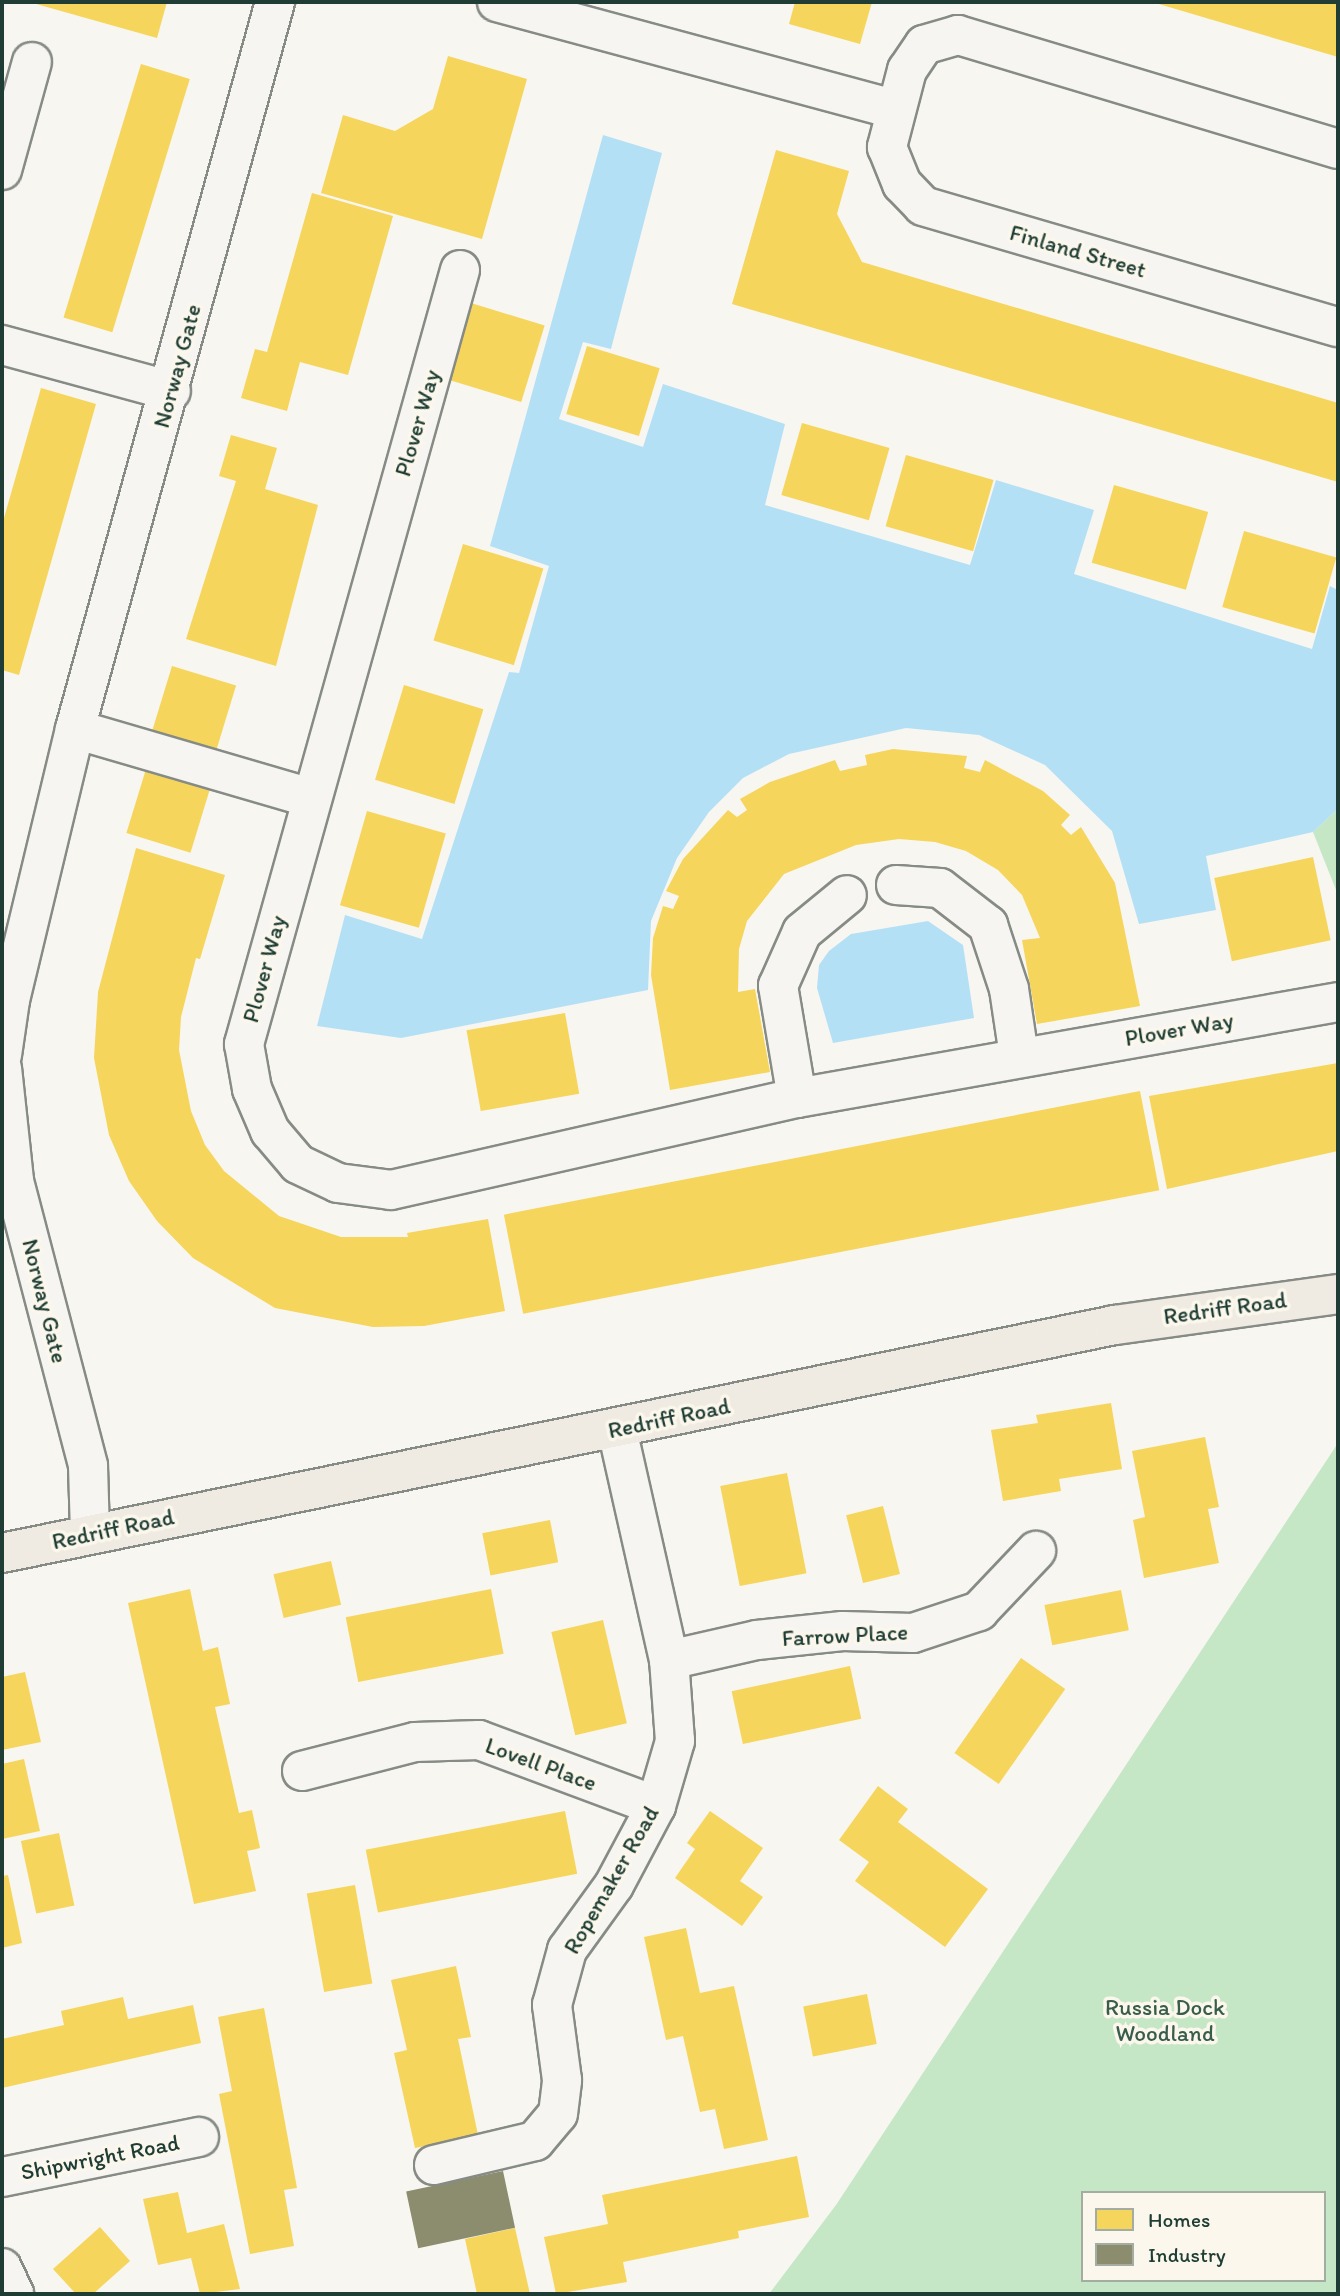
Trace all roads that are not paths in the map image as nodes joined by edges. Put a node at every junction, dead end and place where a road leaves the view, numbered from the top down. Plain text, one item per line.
1 (275, 2) edge
2 (497, 2) edge
3 (32, 62) dead end
4 (894, 109) junction
5 (1338, 149) edge
6 (2, 170) edge
7 (460, 270) dead end
8 (1338, 327) edge
9 (2, 345) edge
10 (171, 391) junction
11 (75, 729) junction
12 (311, 798) junction
13 (896, 885) dead end
14 (846, 895) dead end
15 (1338, 1002) edge
16 (2, 1055) edge
17 (1019, 1056) junction
18 (2, 1068) edge
19 (797, 1098) junction
20 (3, 1122) edge
21 (1338, 1294) edge
22 (617, 1429) junction
23 (90, 1534) junction
24 (1036, 1551) dead end
25 (2, 1553) edge
26 (668, 1660) junction
27 (302, 1771) dead end
28 (656, 1806) junction
29 (199, 2137) dead end
30 (433, 2165) dead end
31 (2, 2177) edge
32 (2, 2268) edge
33 (15, 2294) edge

1 - 10 street, Norway Gate
2 - 4 street
3 - 6 street
4 - 5 street, Finland Street
4 - 8 street, Finland Street
7 - 12 street, Plover Way
9 - 10 street
10 - 11 street, Norway Gate
11 - 12 street
11 - 16 street, Norway Gate
12 - 19 street, Plover Way
13 - 17 street
14 - 19 street
15 - 17 street, Plover Way
17 - 19 street, Plover Way
18 - 20 street, Norway Gate
20 - 23 street, Norway Gate
21 - 22 main road, Redriff Road
22 - 23 main road, Redriff Road
22 - 26 street, Ropemaker Road
23 - 25 main road, Redriff Road
24 - 26 street, Farrow Place
26 - 28 street, Ropemaker Road
27 - 28 street, Lovell Place
28 - 30 street, Ropemaker Road
29 - 31 street, Shipwright Road
32 - 33 street

